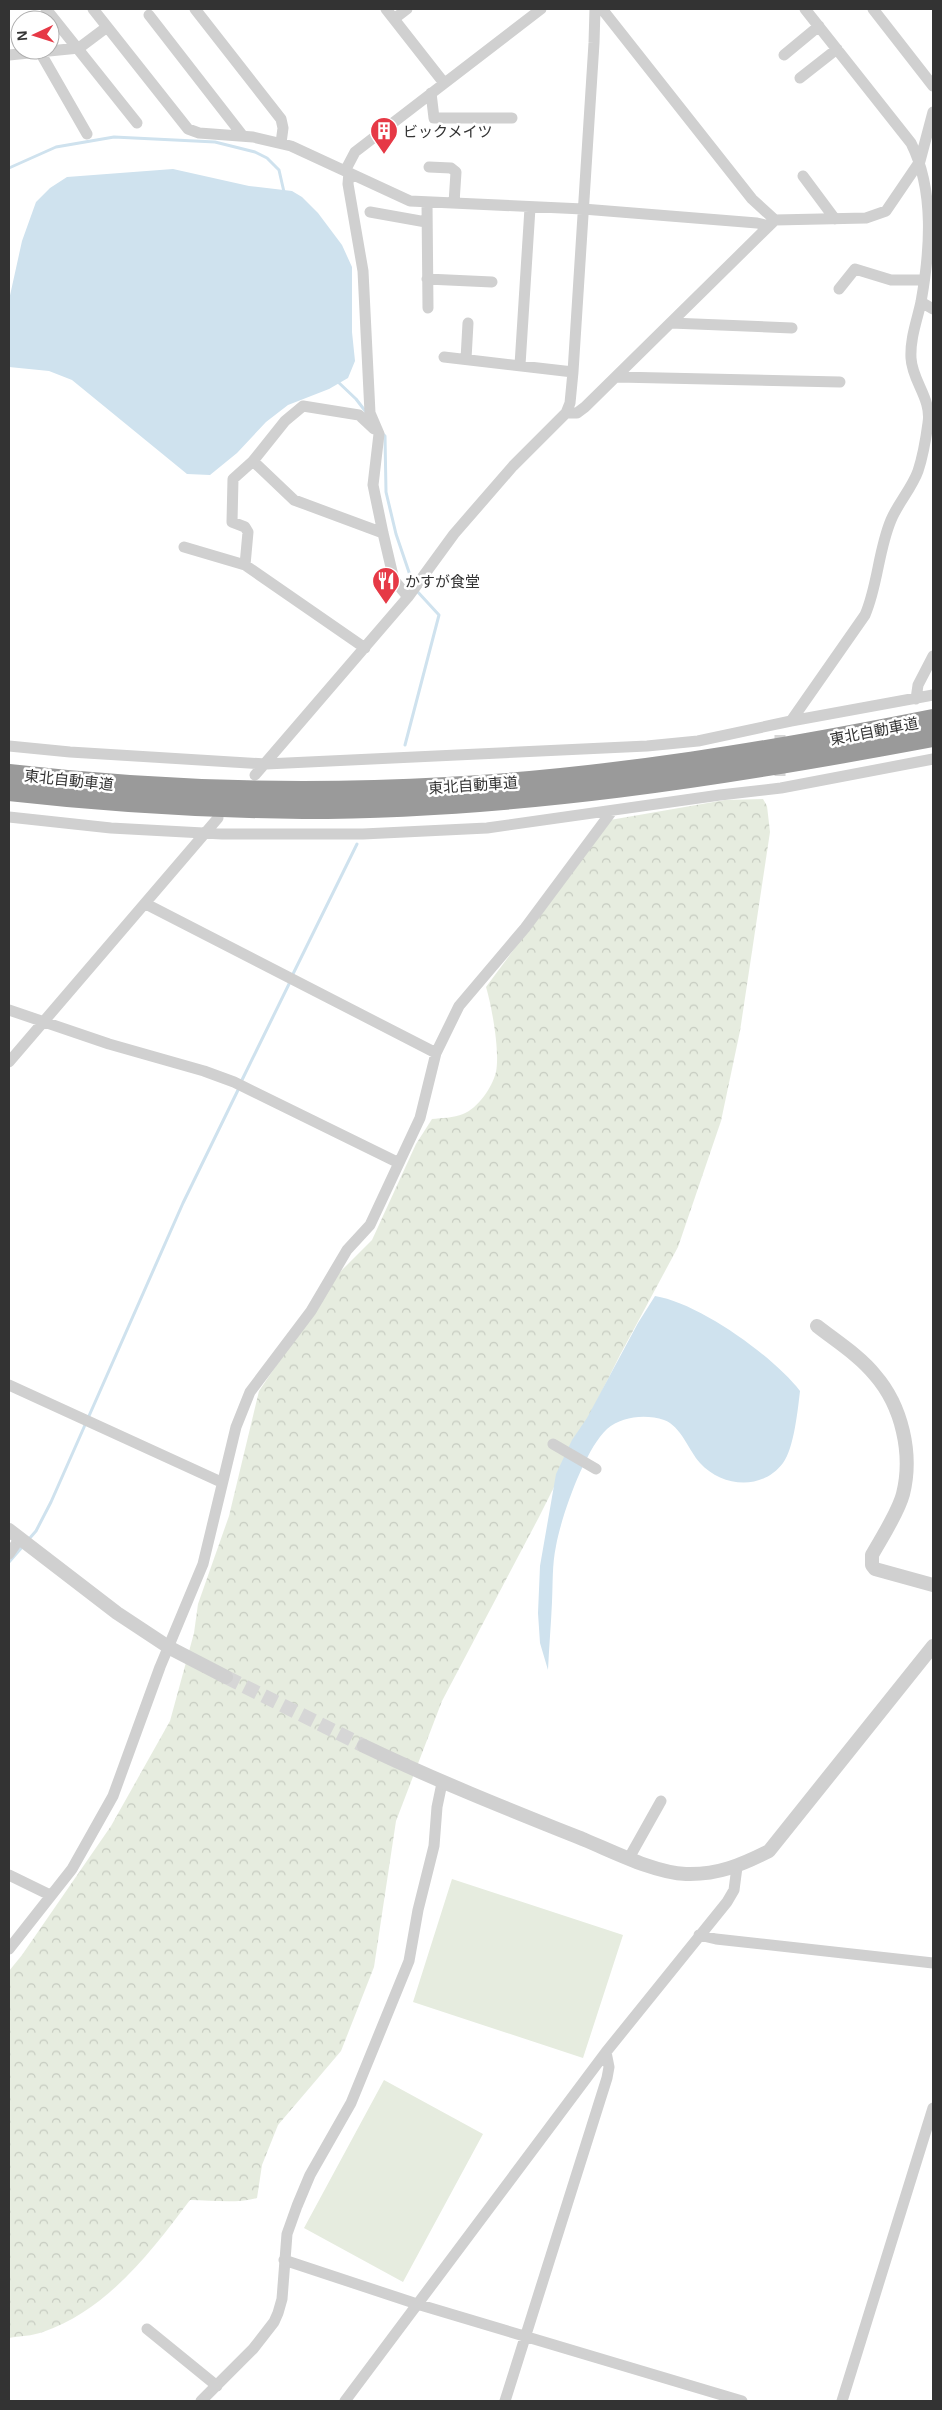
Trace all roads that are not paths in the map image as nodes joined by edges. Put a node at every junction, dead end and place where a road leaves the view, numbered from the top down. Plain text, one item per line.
1 (46, 9) edge
2 (93, 9) edge
3 (195, 9) edge
4 (386, 9) edge
5 (407, 9) edge
6 (540, 9) edge
7 (594, 9) edge
8 (602, 9) edge
9 (805, 9) edge
10 (874, 9) edge
11 (149, 15) dead end
12 (394, 19) junction
13 (819, 26) junction
14 (107, 27) junction
15 (79, 48) junction
16 (837, 49) junction
17 (60, 50) edge
18 (784, 55) dead end
19 (45, 60) edge
20 (800, 78) dead end
21 (444, 83) junction
22 (933, 86) edge
23 (431, 93) junction
24 (933, 112) edge
25 (512, 118) dead end
26 (137, 123) dead end
27 (87, 134) dead end
28 (242, 136) junction
29 (281, 144) junction
30 (920, 161) junction
31 (429, 167) dead end
32 (347, 172) junction
33 (803, 176) dead end
34 (427, 202) junction
35 (454, 204) junction
36 (530, 208) junction
37 (583, 210) junction
38 (370, 212) dead end
39 (835, 219) junction
40 (426, 222) junction
41 (772, 223) junction
42 (427, 279) junction
43 (923, 280) junction
44 (492, 282) dead end
45 (839, 289) dead end
46 (921, 302) junction
47 (428, 308) dead end
48 (933, 309) edge
49 (671, 322) junction
50 (468, 323) dead end
51 (792, 328) dead end
52 (444, 357) dead end
53 (466, 359) junction
54 (520, 365) junction
55 (573, 372) junction
56 (617, 377) junction
57 (840, 382) dead end
58 (566, 413) junction
59 (379, 434) junction
60 (253, 460) junction
61 (383, 533) junction
62 (184, 547) dead end
63 (245, 565) junction
64 (408, 597) junction
65 (365, 648) junction
66 (933, 656) edge
67 (933, 695) edge
68 (916, 699) junction
69 (933, 719) edge
70 (784, 726) junction
71 (933, 736) edge
72 (9, 746) edge
73 (933, 759) edge
74 (266, 764) junction
75 (9, 774) edge
76 (255, 775) dead end
77 (780, 776) tunnel mouth
78 (781, 788) junction
79 (9, 791) edge
80 (612, 811) junction
81 (9, 816) edge
82 (218, 818) dead end
83 (205, 833) junction
84 (146, 904) junction
85 (9, 1010) edge
86 (43, 1022) junction
87 (436, 1053) junction
88 (9, 1062) edge
89 (399, 1163) junction
90 (817, 1326) dead end
91 (9, 1385) edge
92 (553, 1444) dead end
93 (596, 1469) dead end
94 (221, 1482) junction
95 (14, 1534) edge
96 (9, 1554) edge
97 (933, 1585) edge
98 (933, 1646) edge
99 (170, 1648) junction
100 (226, 1677) tunnel mouth
101 (364, 1746) tunnel mouth
102 (442, 1783) junction
103 (662, 1800) dead end
104 (629, 1858) junction
105 (737, 1867) junction
106 (9, 1875) edge
107 (50, 1895) junction
108 (699, 1935) junction
109 (9, 1949) edge
110 (933, 1963) edge
111 (606, 2052) junction
112 (933, 2108) edge
113 (284, 2260) junction
114 (417, 2304) junction
115 (147, 2329) dead end
116 (526, 2336) junction
117 (217, 2386) junction
118 (201, 2401) edge
119 (345, 2401) edge
120 (505, 2401) edge
121 (742, 2401) edge
122 (842, 2401) edge

1 - 15 street
2 - 14 street
3 - 29 street
4 - 12 street
5 - 12 street
6 - 21 street
7 - 37 street
8 - 41 street
9 - 13 street
10 - 22 street
11 - 28 street
12 - 21 street
13 - 16 street
13 - 18 street
14 - 15 street
14 - 28 street
15 - 17 street
15 - 26 street
16 - 20 street
16 - 30 street
19 - 27 street
21 - 23 street
23 - 25 street
23 - 32 street
24 - 30 street
28 - 29 street
29 - 32 street
30 - 39 street
30 - 43 street
31 - 35 street
32 - 34 street
32 - 59 street
33 - 39 street
34 - 35 street
34 - 40 street
35 - 36 street
36 - 37 street
36 - 54 street
37 - 41 street
37 - 55 street
38 - 40 street
39 - 41 street
40 - 42 street
41 - 49 street
42 - 44 street
42 - 47 street
43 - 45 street
43 - 46 street
46 - 48 street
46 - 70 street
49 - 51 street
49 - 56 street
50 - 53 street
52 - 53 street
53 - 54 street
54 - 55 street
55 - 58 street
56 - 57 street
56 - 58 street
58 - 64 street
59 - 60 street
59 - 61 street
60 - 61 street
60 - 63 street
61 - 64 street
62 - 63 street
63 - 65 street
64 - 65 street
65 - 74 street
66 - 68 street
67 - 68 street
68 - 70 street
69 - 75 highway, 東北自動車道
70 - 74 street
71 - 79 highway, 東北自動車道
72 - 74 street
73 - 78 street
74 - 76 street
77 - 78 street
78 - 80 street
80 - 83 street
80 - 87 street
81 - 83 street
82 - 83 street
83 - 84 street
84 - 86 street
84 - 87 street
85 - 86 street
86 - 88 street
86 - 89 street
87 - 89 street
89 - 94 street
90 - 97 street
91 - 94 street
92 - 93 street
94 - 99 street
95 - 96 street
95 - 99 street
98 - 105 street
99 - 100 street
99 - 107 street
101 - 102 street
102 - 104 street
102 - 113 street
103 - 104 street
104 - 105 street
105 - 108 street
106 - 107 street
107 - 109 street
108 - 110 street
108 - 111 street
111 - 114 street
111 - 116 street
112 - 122 street
113 - 114 street
113 - 117 street
114 - 116 street
114 - 119 street
115 - 117 street
116 - 120 street
116 - 121 street
117 - 118 street

